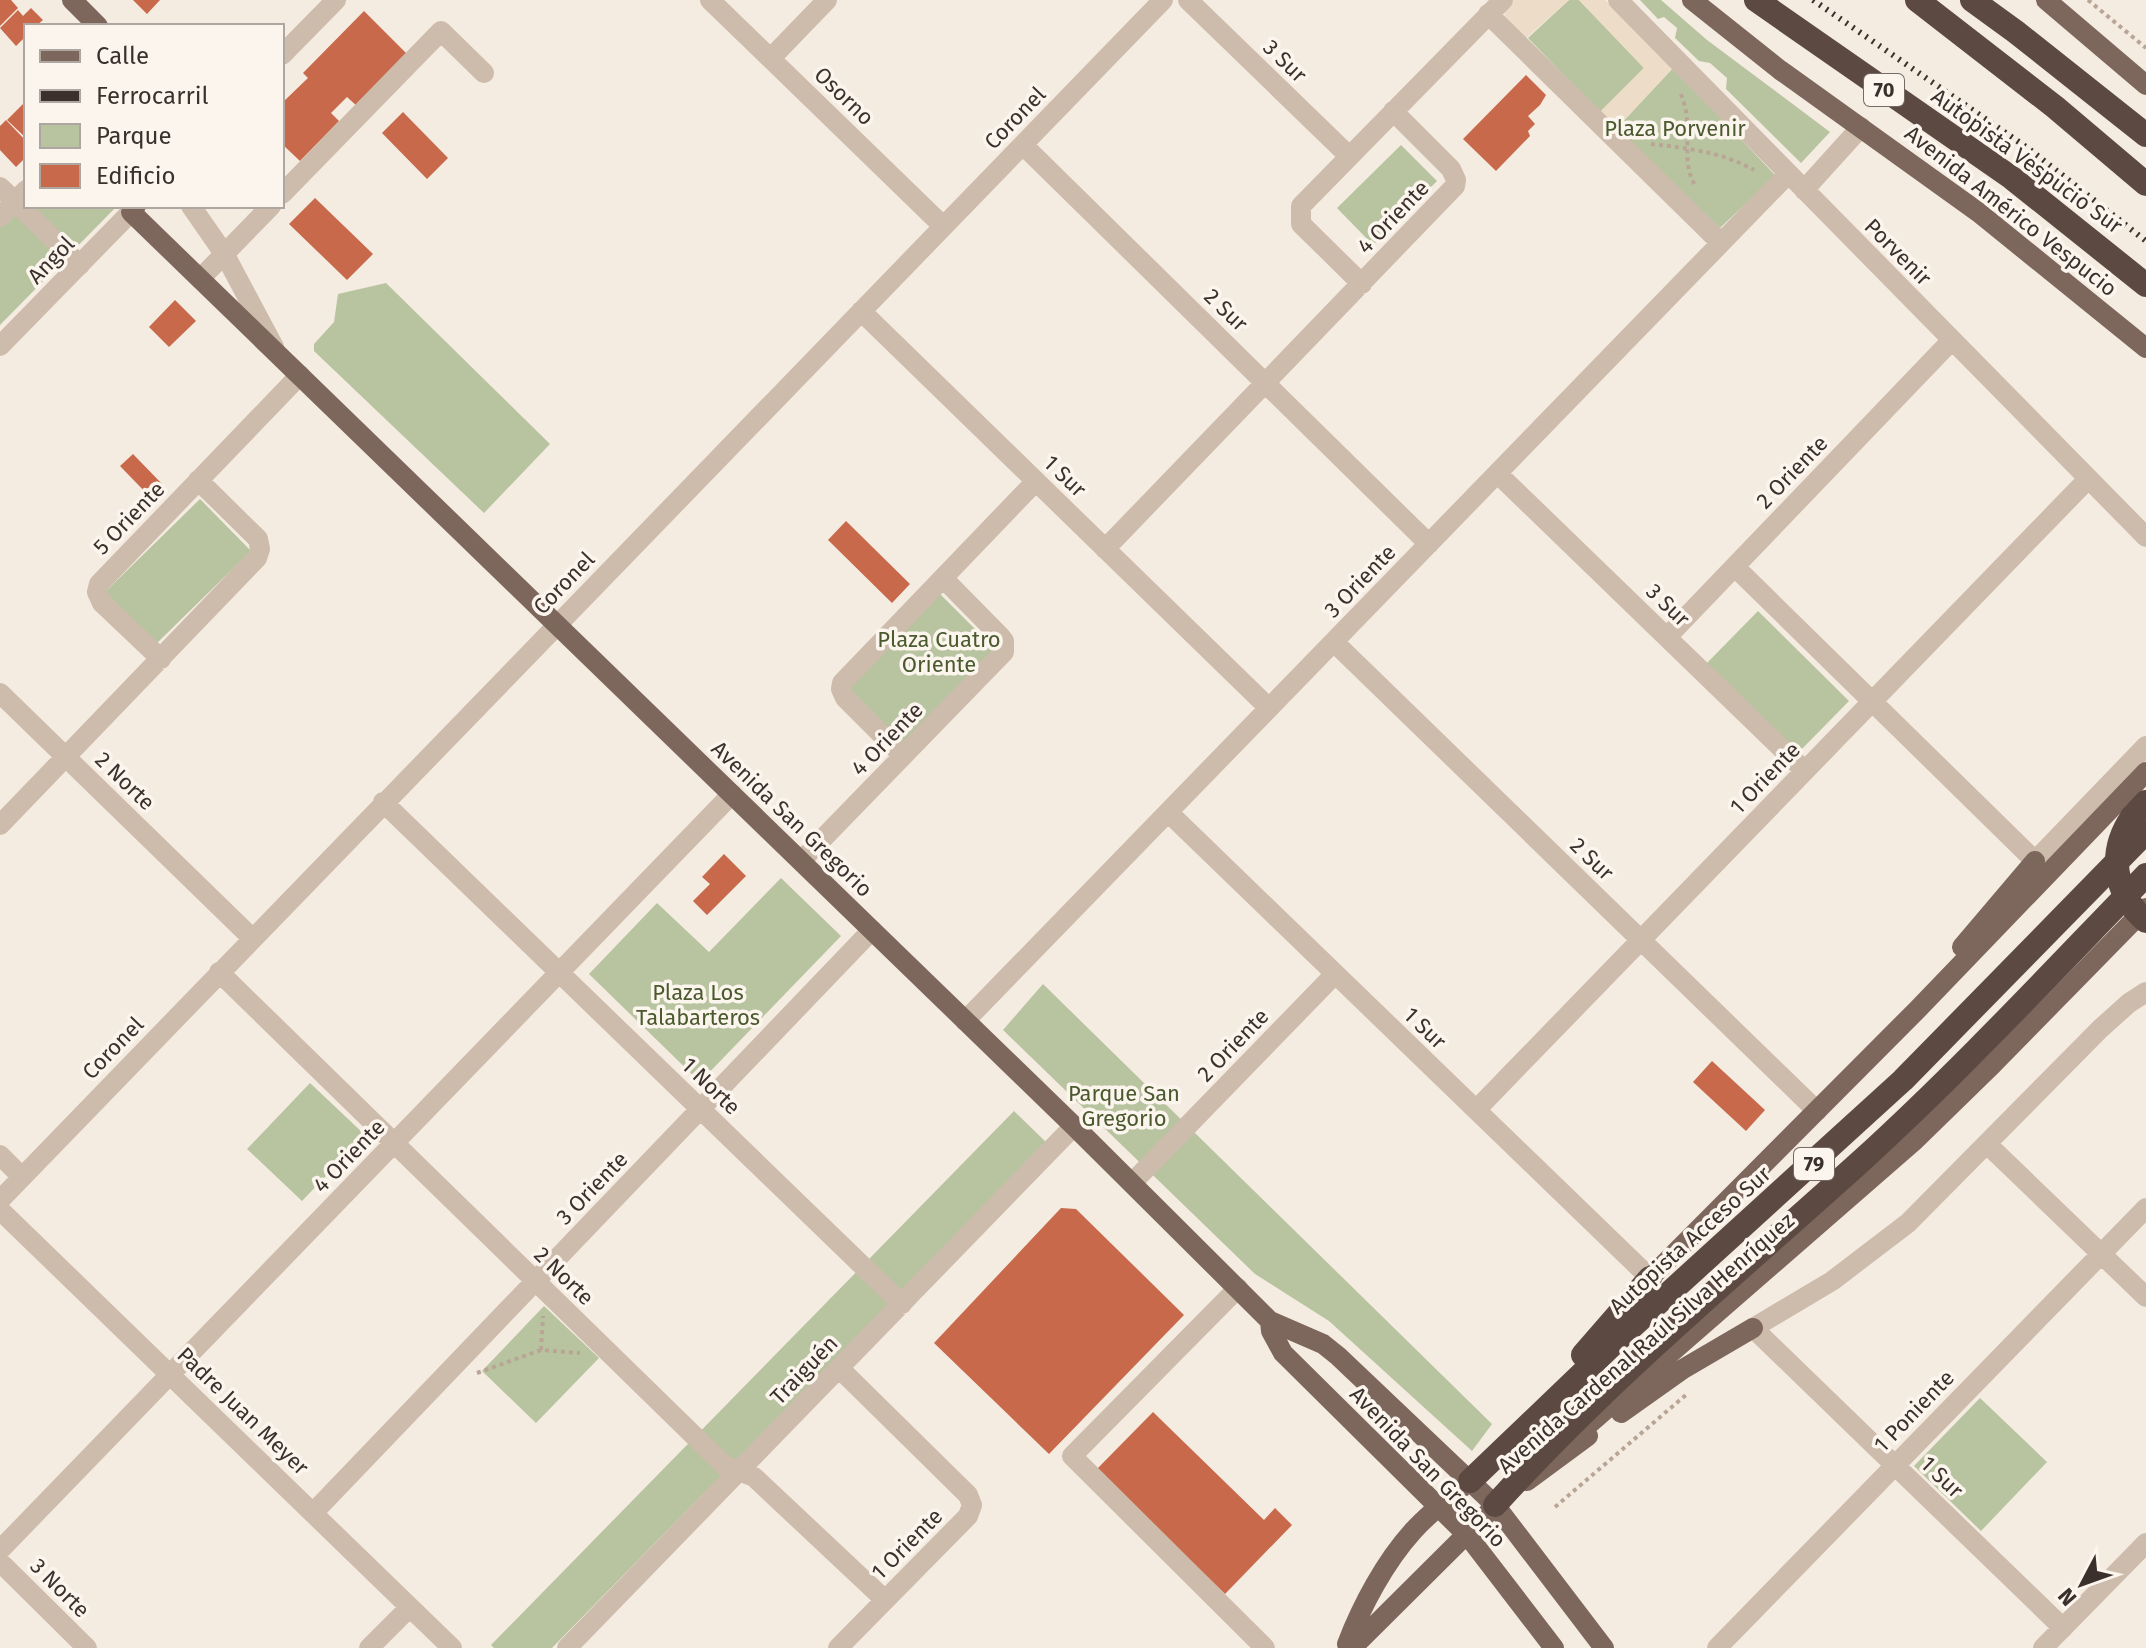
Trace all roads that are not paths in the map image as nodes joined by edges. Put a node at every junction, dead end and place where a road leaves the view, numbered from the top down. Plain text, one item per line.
1 (72, 0) edge
2 (336, 0) edge
3 (710, 0) edge
4 (827, 0) edge
5 (1163, 0) edge
6 (1188, 0) edge
7 (1618, 0) edge
8 (1692, 0) edge
9 (1756, 0) edge
10 (1917, 0) edge
11 (1972, 0) edge
12 (2046, 0) edge
13 (1496, 7) edge
14 (96, 24) edge
15 (284, 53) edge
16 (771, 58) junction
17 (484, 73) dead end
18 (2146, 85) edge
19 (1393, 111) junction
20 (1861, 127) junction
21 (2146, 135) edge
22 (1023, 145) junction
23 (1349, 156) junction
24 (1788, 174) junction
25 (2146, 184) edge
26 (1804, 190) junction
27 (284, 192) edge
28 (14, 193) edge
29 (28, 208) edge
30 (192, 208) edge
31 (269, 208) edge
32 (134, 209) edge
33 (0, 217) edge
34 (943, 226) junction
35 (1721, 243) junction
36 (225, 255) junction
37 (80, 265) junction
38 (200, 279) junction
39 (1362, 284) junction
40 (2146, 285) edge
41 (861, 311) junction
42 (1952, 340) junction
43 (0, 346) edge
44 (2146, 348) edge
45 (277, 354) junction
46 (300, 375) junction
47 (1266, 383) junction
48 (1498, 474) junction
49 (2088, 479) junction
50 (198, 480) junction
51 (1036, 481) junction
52 (2146, 537) edge
53 (1429, 544) junction
54 (1105, 549) junction
55 (1735, 567) junction
56 (943, 578) junction
57 (557, 625) junction
58 (1667, 637) junction
59 (1334, 642) junction
60 (161, 659) junction
61 (0, 693) edge
62 (1872, 702) junction
63 (1269, 708) junction
64 (2146, 746) edge
65 (903, 756) junction
66 (66, 757) junction
67 (1805, 771) junction
68 (2146, 772) edge
69 (732, 794) junction
70 (383, 802) junction
71 (1168, 812) junction
72 (2141, 817) edge
73 (0, 825) edge
74 (801, 861) junction
75 (2035, 861) junction
76 (2146, 875) edge
77 (2146, 908) edge
78 (2146, 921) edge
79 (872, 930) junction
80 (252, 938) junction
81 (1641, 940) junction
82 (219, 972) junction
83 (559, 973) junction
84 (1335, 974) junction
85 (2146, 992) edge
86 (1918, 1009) junction
87 (965, 1021) junction
88 (701, 1109) junction
89 (1476, 1110) junction
90 (1817, 1111) junction
91 (1074, 1126) junction
92 (394, 1143) junction
93 (1987, 1144) junction
94 (0, 1155) edge
95 (22, 1177) junction
96 (1132, 1183) junction
97 (0, 1200) edge
98 (2146, 1208) edge
99 (0, 1210) edge
100 (2101, 1254) junction
101 (1650, 1278) junction
102 (535, 1281) junction
103 (1238, 1288) junction
104 (2146, 1297) edge
105 (902, 1304) junction
106 (1270, 1321) junction
107 (1753, 1328) junction
108 (839, 1368) junction
109 (171, 1375) junction
110 (1533, 1421) junction
111 (1895, 1465) junction
112 (739, 1471) junction
113 (1470, 1481) junction
114 (1495, 1505) junction
115 (1438, 1506) junction
116 (313, 1513) junction
117 (1468, 1536) junction
118 (2146, 1543) edge
119 (0, 1550) edge
120 (0, 1562) edge
121 (885, 1600) junction
122 (410, 1607) junction
123 (2063, 1628) junction
124 (87, 1648) edge
125 (369, 1648) edge
126 (452, 1648) edge
127 (567, 1648) edge
128 (838, 1648) edge
129 (1265, 1648) edge
130 (1345, 1648) edge
131 (1352, 1648) edge
132 (1554, 1648) edge
133 (1604, 1648) edge
134 (1717, 1648) edge
135 (2043, 1648) edge

1 - 14 main road
2 - 15 street
3 - 16 street, Osorno
4 - 16 street
5 - 22 street, Coronel
6 - 23 street, 3 Sur
7 - 24 street, Porvenir
8 - 20 main road, Avenida Américo Vespucio
9 - 40 highway, Autopista Vespucio Sur / 70
10 - 25 highway
11 - 21 highway
12 - 18 main road
13 - 19 street, 4 Oriente
13 - 35 street
16 - 34 street, Osorno
17 - 27 street
19 - 23 street, 4 Oriente
19 - 39 street, 4 Oriente
20 - 26 street
20 - 44 main road, Avenida Américo Vespucio
22 - 34 street, Coronel
22 - 47 street, 2 Sur
23 - 39 street, 4 Oriente
24 - 26 street, Porvenir
24 - 35 street, 3 Oriente
26 - 42 street, Porvenir
28 - 33 street
29 - 37 street
30 - 36 street, Avenida San Gregorio
31 - 36 street
32 - 37 street, Angol
32 - 38 main road, Avenida San Gregorio
34 - 41 street, Coronel
35 - 48 street, 3 Oriente
36 - 38 street
36 - 45 street, Avenida San Gregorio
37 - 43 street, Angol
38 - 45 main road, Avenida San Gregorio
39 - 47 street, 4 Oriente
41 - 51 street, 1 Sur
41 - 57 street, Coronel
42 - 49 street, Porvenir
42 - 55 street, 2 Oriente
45 - 46 main road, Avenida San Gregorio
46 - 50 street, 5 Oriente
46 - 57 main road, Avenida San Gregorio
47 - 53 street, 2 Sur
47 - 54 street, 4 Oriente
48 - 53 street, 3 Oriente
48 - 58 street, 3 Sur
49 - 52 street, Porvenir
49 - 62 street, 1 Oriente
50 - 60 street, 5 Oriente
50 - 60 street, 5 Oriente
51 - 54 street, 1 Sur
51 - 56 street
53 - 59 street, 3 Oriente
54 - 63 street, 1 Sur
55 - 58 street, 2 Oriente
55 - 62 street
56 - 65 street, 4 Oriente
56 - 65 street
57 - 69 main road, Avenida San Gregorio
57 - 70 street, Coronel
58 - 67 street, 3 Sur
59 - 63 street, 3 Oriente
59 - 81 street, 2 Sur
60 - 66 street, 5 Oriente
61 - 66 street, 2 Norte
62 - 67 street, 1 Oriente
62 - 75 street
63 - 71 street, 3 Oriente
64 - 75 street
65 - 74 street, 4 Oriente
66 - 73 street, 5 Oriente
66 - 80 street, 2 Norte
67 - 81 street, 1 Oriente
68 - 86 main road
69 - 74 main road, Avenida San Gregorio
69 - 83 street, 4 Oriente
70 - 80 street, Coronel
70 - 83 street, 1 Norte
71 - 84 street, 1 Sur
71 - 87 street, 3 Oriente
72 - 78 highway, bridge
72 - 110 highway, Autopista Acceso Sur / 79
74 - 79 main road, Avenida San Gregorio
75 - 86 main road
76 - 114 highway, 79
77 - 114 main road, Avenida Cardenal Raúl Silva Henríquez
79 - 87 main road, Avenida San Gregorio
79 - 88 street, 3 Oriente
80 - 82 street, Coronel
81 - 89 street, 1 Oriente
81 - 90 street, 2 Sur
82 - 92 street, 2 Norte
82 - 95 street, Coronel
83 - 88 street, 1 Norte
83 - 92 street, 4 Oriente
84 - 89 street, 1 Sur
84 - 96 street, 2 Oriente
85 - 93 street
86 - 90 main road
87 - 91 main road, Avenida San Gregorio
88 - 102 street, 3 Oriente
88 - 105 street, 1 Norte
89 - 101 street, 1 Sur
90 - 101 main road
91 - 96 main road, Avenida San Gregorio
91 - 105 street, Traiguén
92 - 102 street, 2 Norte
92 - 109 street, 4 Oriente
93 - 100 street
93 - 107 street
94 - 95 street
95 - 97 street, Coronel
96 - 103 main road, Avenida San Gregorio
98 - 100 street, 1 Poniente
99 - 109 street, Padre Juan Meyer
100 - 104 street
100 - 111 street, 1 Poniente
101 - 110 highway
102 - 112 street, 2 Norte
102 - 116 street, 3 Oriente
103 - 106 main road, Avenida San Gregorio
103 - 129 street
105 - 108 street, Traiguén
106 - 113 main road, Avenida San Gregorio
106 - 115 main road, Avenida San Gregorio
107 - 111 street, 1 Sur
107 - 114 main road
108 - 112 street, Traiguén
108 - 121 street, 1 Oriente
109 - 116 street, Padre Juan Meyer
109 - 119 street, 4 Oriente
110 - 113 highway, Autopista Acceso Sur / 79
111 - 123 street, 1 Sur
111 - 134 street, 1 Poniente
112 - 121 street, 2 Norte
112 - 127 street, Traiguén
113 - 114 main road, Avenida San Gregorio
113 - 115 main road, Avenida Cardenal Raúl Silva Henríquez
114 - 117 main road, Avenida Cardenal Raúl Silva Henríquez
114 - 133 main road, Avenida San Gregorio
115 - 117 main road, Avenida San Gregorio
115 - 130 main road, Avenida Cardenal Raúl Silva Henríquez
116 - 122 street, Padre Juan Meyer
117 - 131 main road, Avenida Cardenal Raúl Silva Henríquez
117 - 132 main road, Avenida San Gregorio
118 - 123 street
120 - 124 street, 3 Norte
121 - 128 street, 1 Oriente
122 - 125 street
122 - 126 street, Padre Juan Meyer
123 - 135 street

